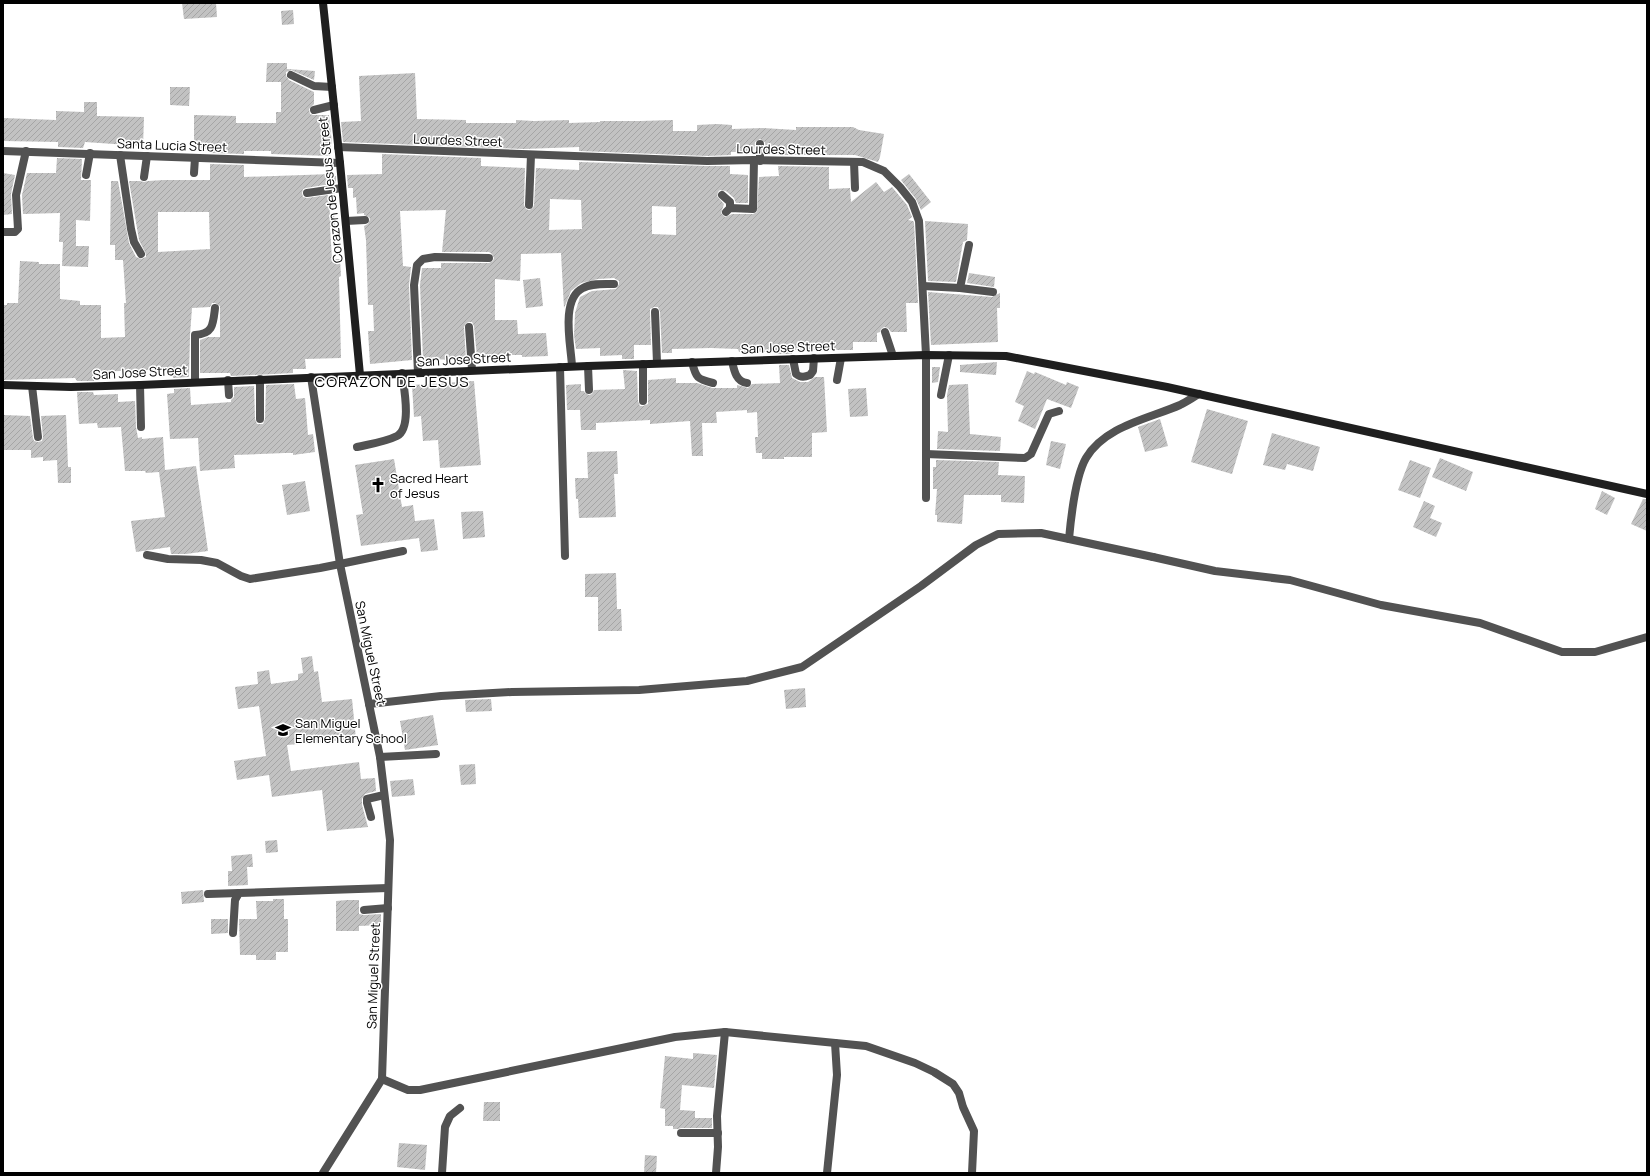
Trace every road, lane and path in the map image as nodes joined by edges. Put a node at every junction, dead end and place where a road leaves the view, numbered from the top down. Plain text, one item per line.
1 (323, 3) edge
2 (291, 75) dead end
3 (332, 87) junction
4 (334, 105) junction
5 (314, 110) dead end
6 (760, 144) dead end
7 (338, 147) junction
8 (3, 151) edge
9 (26, 151) junction
10 (90, 153) junction
11 (120, 155) junction
12 (531, 155) junction
13 (147, 156) junction
14 (196, 158) junction
15 (757, 160) junction
16 (854, 162) junction
17 (340, 163) junction
18 (194, 173) dead end
19 (86, 175) dead end
20 (144, 177) dead end
21 (342, 188) junction
22 (855, 188) dead end
23 (307, 193) dead end
24 (722, 194) dead end
25 (529, 205) dead end
26 (365, 220) dead end
27 (346, 221) junction
28 (3, 232) edge
29 (968, 245) dead end
30 (141, 254) dead end
31 (489, 258) dead end
32 (614, 284) dead end
33 (923, 286) junction
34 (960, 288) junction
35 (993, 292) dead end
36 (215, 308) dead end
37 (655, 312) dead end
38 (468, 327) dead end
39 (885, 332) dead end
40 (926, 355) junction
41 (949, 355) junction
42 (893, 356) junction
43 (814, 358) junction
44 (841, 358) junction
45 (794, 359) junction
46 (732, 361) junction
47 (692, 362) junction
48 (643, 364) junction
49 (657, 364) junction
50 (572, 366) junction
51 (588, 366) junction
52 (560, 367) junction
53 (472, 370) junction
54 (402, 373) junction
55 (418, 373) junction
56 (360, 375) junction
57 (311, 377) junction
58 (260, 379) junction
59 (228, 380) junction
60 (837, 380) dead end
61 (195, 382) junction
62 (713, 383) dead end
63 (746, 383) dead end
64 (3, 385) edge
65 (140, 385) junction
66 (32, 386) junction
67 (589, 390) dead end
68 (1199, 394) junction
69 (229, 395) dead end
70 (941, 395) dead end
71 (643, 401) dead end
72 (1059, 411) dead end
73 (260, 419) dead end
74 (141, 427) dead end
75 (38, 437) dead end
76 (357, 447) dead end
77 (926, 454) junction
78 (1647, 494) edge
79 (926, 498) dead end
80 (1069, 539) junction
81 (403, 551) dead end
82 (147, 555) dead end
83 (566, 556) dead end
84 (340, 564) junction
85 (1647, 637) edge
86 (369, 704) junction
87 (436, 754) dead end
88 (380, 757) junction
89 (384, 795) junction
90 (371, 817) dead end
91 (388, 888) junction
92 (239, 893) junction
93 (208, 894) dead end
94 (388, 908) junction
95 (364, 910) dead end
96 (233, 933) dead end
97 (725, 1032) junction
98 (835, 1043) junction
99 (382, 1080) junction
100 (460, 1108) dead end
101 (680, 1133) dead end
102 (718, 1133) junction
103 (322, 1173) edge
104 (442, 1173) edge
105 (716, 1173) edge
106 (827, 1173) edge
107 (972, 1173) edge

1 - 3 street, Corazon de Jesus Street
2 - 3 street
3 - 4 street, Corazon de Jesus Street
4 - 5 street
4 - 7 street, Corazon de Jesus Street
6 - 15 street
7 - 12 street, Lourdes Street
7 - 17 street, Corazon de Jesus Street
8 - 9 street, Santa Lucia Street
9 - 10 street, Santa Lucia Street
9 - 28 street
10 - 11 street, Santa Lucia Street
10 - 19 street
11 - 13 street, Santa Lucia Street
11 - 30 street
12 - 15 street, Lourdes Street
12 - 25 street
13 - 14 street, Santa Lucia Street
13 - 20 street
14 - 17 street, Santa Lucia Street
14 - 18 street
15 - 16 street, Lourdes Street
15 - 24 street
16 - 22 street
16 - 33 street, Lourdes Street
17 - 21 street, Corazon de Jesus Street
21 - 23 street
21 - 27 street, Corazon de Jesus Street
26 - 27 street
27 - 56 street, Corazon de Jesus Street
29 - 34 street
31 - 55 street
32 - 50 street
33 - 34 street
33 - 40 street, Lourdes Street
34 - 35 street
36 - 61 street
37 - 49 street
38 - 53 street
39 - 42 street
40 - 41 street, San Jose Street
40 - 42 street, San Jose Street
40 - 77 street, Lourdes Street
41 - 68 street, San Jose Street
41 - 70 street
42 - 44 street, San Jose Street
43 - 44 street, San Jose Street
43 - 45 street, San Jose Street
43 - 45 street
44 - 60 street
45 - 46 street, San Jose Street
46 - 47 street, San Jose Street
46 - 63 street
47 - 49 street, San Jose Street
47 - 62 street
48 - 49 street, San Jose Street
48 - 51 street, San Jose Street
48 - 71 street
50 - 51 street, San Jose Street
50 - 52 street, San Jose Street
51 - 67 street
52 - 53 street, San Jose Street
52 - 83 street
53 - 55 street, San Jose Street
54 - 55 street, San Jose Street
54 - 56 street, San Jose Street
54 - 76 street
56 - 57 street, San Jose Street
57 - 58 street, San Jose Street
57 - 84 street, San Miguel Street
58 - 59 street, San Jose Street
58 - 73 street
59 - 61 street, San Jose Street
59 - 69 street
61 - 65 street, San Jose Street
64 - 66 street, San Jose Street
65 - 66 street, San Jose Street
65 - 74 street
66 - 75 street
68 - 78 street, San Jose Street
68 - 80 street
72 - 77 street
77 - 79 street, Lourdes Street
80 - 85 street
80 - 86 street
81 - 84 street
82 - 84 street
84 - 86 street, San Miguel Street
86 - 88 street, San Miguel Street
87 - 88 street
88 - 89 street, San Miguel Street
89 - 90 street
89 - 91 street, San Miguel Street
91 - 92 street
91 - 94 street, San Miguel Street
92 - 93 street
92 - 96 street
94 - 95 street
94 - 99 street, San Miguel Street
97 - 98 street
97 - 99 street
97 - 102 street
98 - 106 street
98 - 107 street
99 - 103 street
100 - 104 street
101 - 102 street
102 - 105 street

